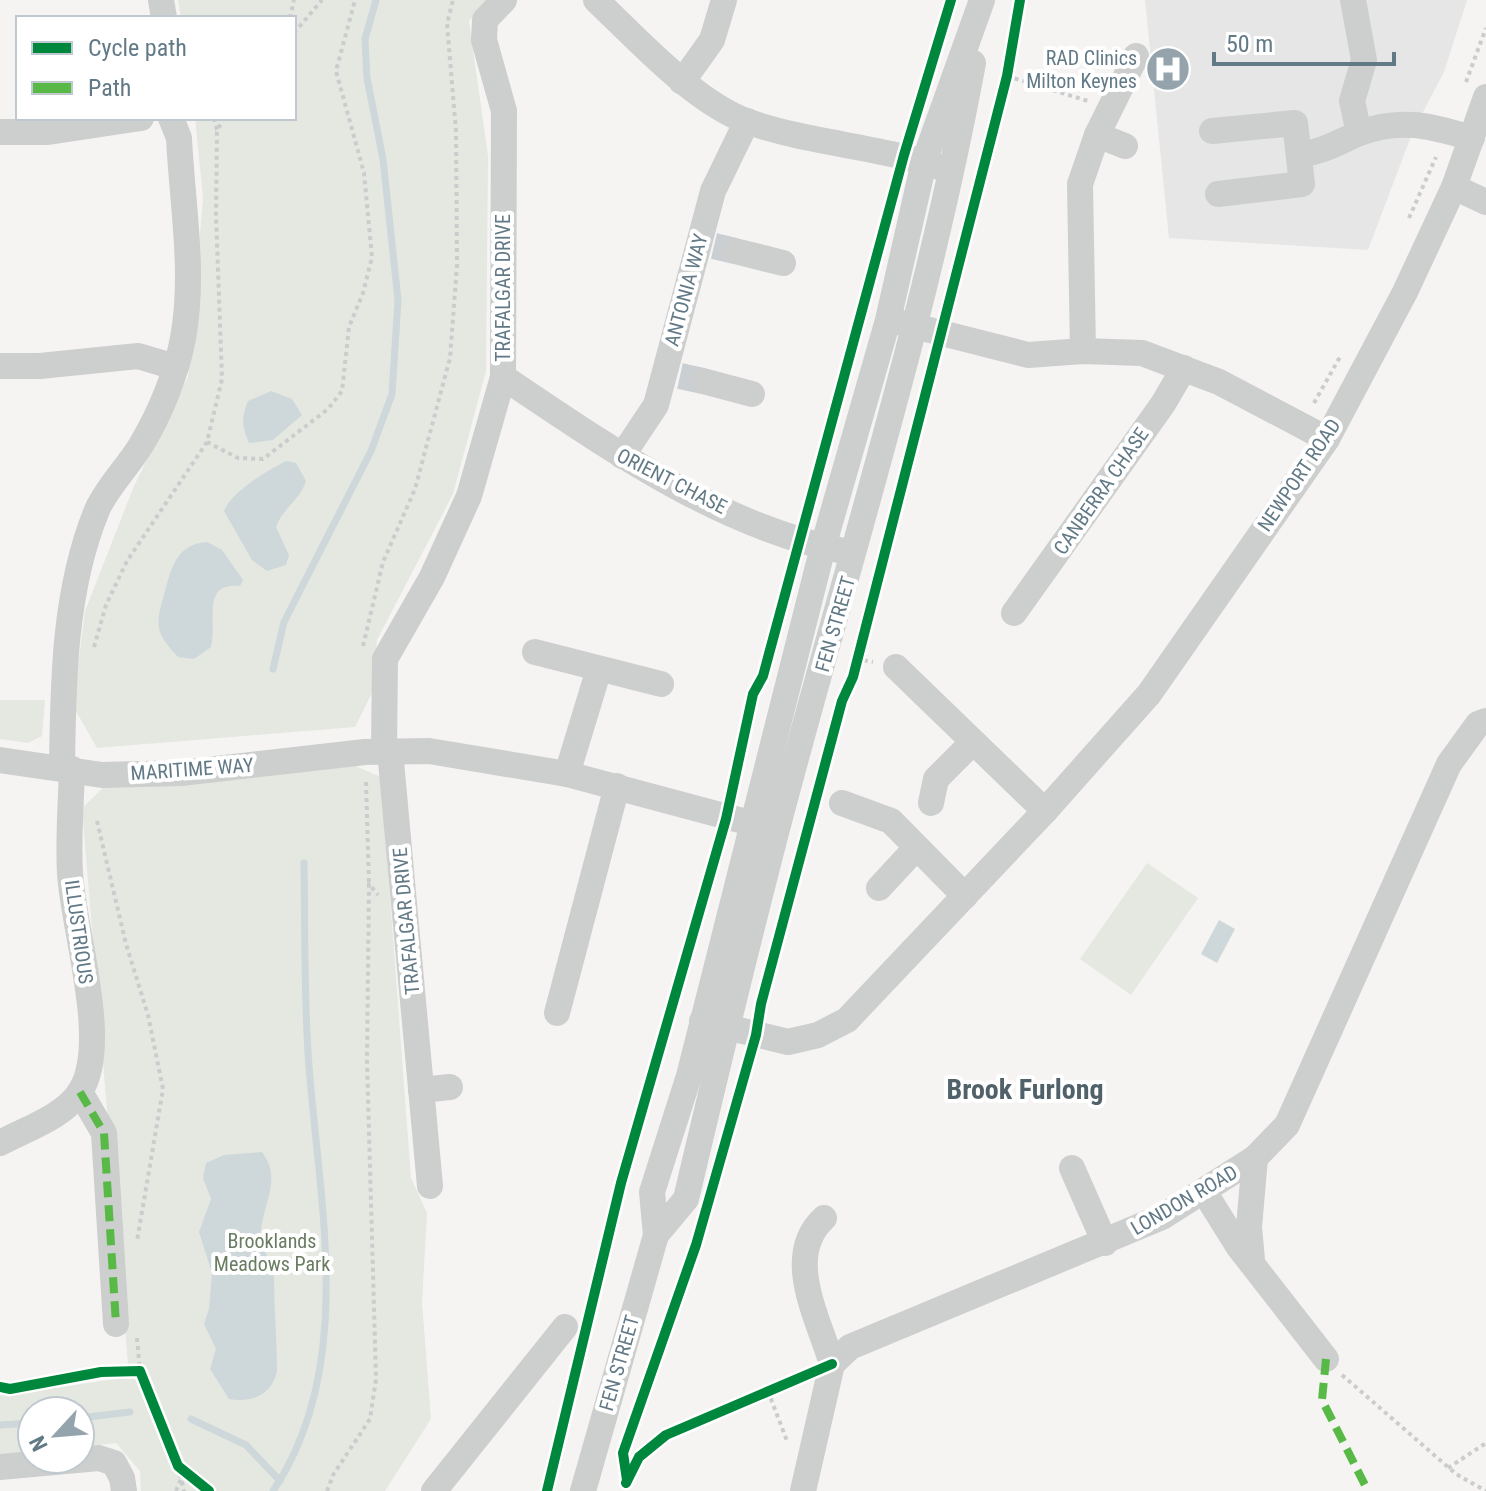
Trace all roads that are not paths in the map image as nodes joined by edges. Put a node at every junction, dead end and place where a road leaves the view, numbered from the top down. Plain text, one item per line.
1 (504, 0) edge
2 (596, 0) edge
3 (724, 0) edge
4 (984, 0) edge
5 (1353, 0) edge
6 (1136, 56) dead end
7 (682, 82) junction
8 (1474, 93) edge
9 (128, 120) edge
10 (172, 120) edge
11 (747, 121) junction
12 (1212, 131) dead end
13 (0, 132) edge
14 (1359, 133) junction
15 (1097, 135) junction
16 (1459, 135) junction
17 (1125, 146) dead end
18 (1299, 155) junction
19 (924, 162) junction
20 (953, 172) junction
21 (1454, 187) junction
22 (1218, 194) dead end
23 (1486, 202) edge
24 (716, 247) junction
25 (783, 263) dead end
26 (888, 320) junction
27 (916, 327) junction
28 (1083, 351) junction
29 (0, 366) edge
30 (175, 367) junction
31 (1184, 368) junction
32 (503, 377) junction
33 (682, 377) junction
34 (752, 394) dead end
35 (1327, 439) junction
36 (622, 456) junction
37 (823, 547) junction
38 (855, 554) junction
39 (1014, 613) dead end
40 (535, 652) dead end
41 (896, 667) dead end
42 (599, 669) junction
43 (661, 684) dead end
44 (1486, 721) edge
45 (973, 742) junction
46 (380, 752) junction
47 (0, 760) edge
48 (67, 768) junction
49 (567, 774) junction
50 (617, 786) junction
51 (842, 803) dead end
52 (931, 803) dead end
53 (1045, 811) junction
54 (764, 827) junction
55 (916, 848) junction
56 (879, 888) dead end
57 (965, 896) junction
58 (557, 1013) dead end
59 (702, 1021) junction
60 (729, 1028) junction
61 (450, 1087) dead end
62 (421, 1090) junction
63 (80, 1092) junction
64 (0, 1143) edge
65 (1255, 1158) junction
66 (1072, 1168) dead end
67 (430, 1186) dead end
68 (1205, 1193) junction
69 (824, 1218) dead end
70 (656, 1235) junction
71 (1105, 1243) junction
72 (1252, 1260) junction
73 (126, 1327) road end
74 (565, 1327) dead end
75 (1326, 1359) road end
76 (832, 1364) junction
77 (0, 1467) edge
78 (124, 1491) edge
79 (434, 1491) edge
80 (583, 1491) edge
81 (803, 1491) edge

1 - 32 street, TRAFALGAR DRIVE
2 - 7 street
3 - 7 street
4 - 19 street, FEN STREET
4 - 20 street, FEN STREET
5 - 14 street
6 - 15 street
7 - 11 street
8 - 16 street, NEWPORT ROAD
9 - 13 street
10 - 30 street, ILLUSTRIOUS
11 - 19 street
11 - 24 street, ANTONIA WAY
12 - 18 street
14 - 16 street
14 - 18 street
15 - 17 street
15 - 28 street
16 - 21 street, NEWPORT ROAD
18 - 22 street
19 - 20 street
19 - 26 street, FEN STREET
20 - 27 street, FEN STREET
21 - 23 street
21 - 35 street, NEWPORT ROAD
24 - 25 street
24 - 33 street, ANTONIA WAY
26 - 27 street
26 - 37 street, FEN STREET
27 - 28 street
27 - 38 street, FEN STREET
28 - 31 street
29 - 30 street
30 - 48 street, ILLUSTRIOUS
31 - 35 street
31 - 39 street, CANBERRA CHASE
32 - 36 street, ORIENT CHASE
32 - 46 street, TRAFALGAR DRIVE
33 - 34 street
33 - 36 street, ANTONIA WAY
35 - 53 street, NEWPORT ROAD
36 - 37 street, ORIENT CHASE
37 - 38 street, ORIENT CHASE
37 - 54 street, FEN STREET
38 - 54 street, FEN STREET
40 - 42 street
41 - 45 street
42 - 43 street
42 - 49 street
44 - 65 street, LONDON ROAD
45 - 52 street
45 - 53 street
46 - 48 street, MARITIME WAY
46 - 49 street, MARITIME WAY
46 - 62 street, TRAFALGAR DRIVE
47 - 48 street, MARITIME WAY
48 - 63 street, ILLUSTRIOUS
49 - 50 street, MARITIME WAY
50 - 54 street, MARITIME WAY
50 - 58 street
51 - 55 street
53 - 57 street, NEWPORT ROAD
54 - 59 street, FEN STREET
54 - 60 street, FEN STREET
55 - 56 street
55 - 57 street
57 - 60 street, NEWPORT ROAD
59 - 60 street, NEWPORT ROAD
59 - 70 street, FEN STREET
60 - 70 street, FEN STREET
61 - 62 street
62 - 67 street, TRAFALGAR DRIVE
63 - 64 street
63 - 73 street
65 - 68 street, LONDON ROAD
65 - 72 street
66 - 71 street
68 - 71 street, LONDON ROAD
68 - 72 street
69 - 76 street
70 - 80 street, FEN STREET
71 - 76 street, LONDON ROAD
72 - 75 street
74 - 79 street
76 - 81 street
77 - 78 street

